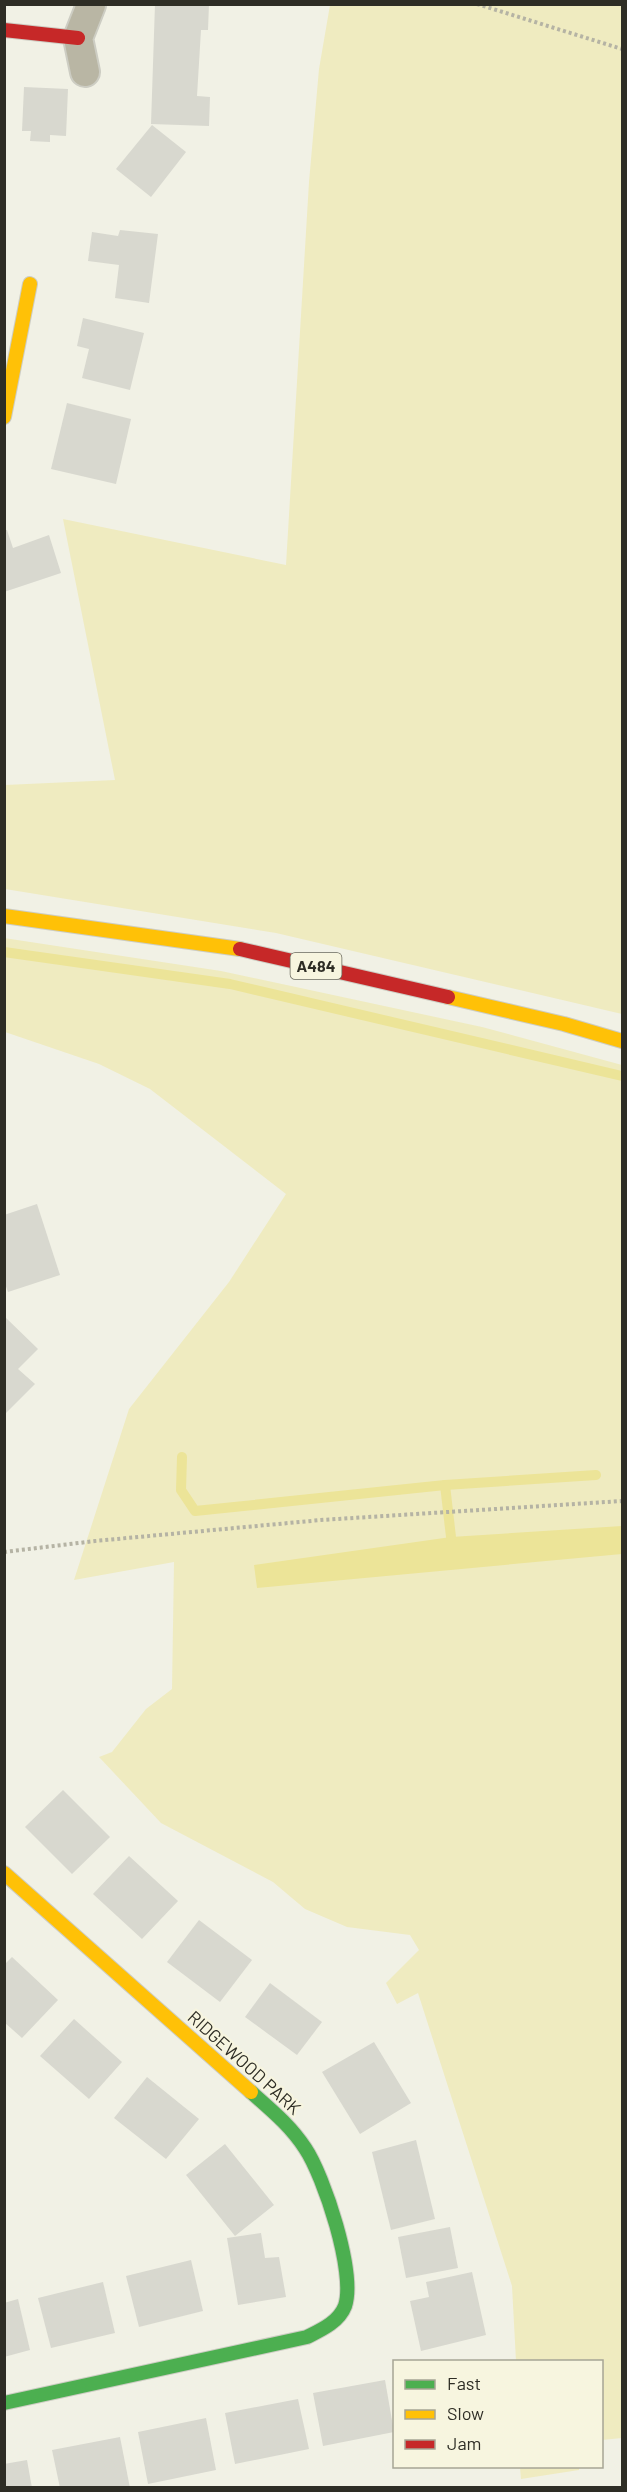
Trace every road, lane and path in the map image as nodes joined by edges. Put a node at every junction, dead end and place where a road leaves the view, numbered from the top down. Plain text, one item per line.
1 (477, 4) edge
2 (91, 5) edge
3 (4, 30) edge
4 (78, 38) junction
5 (622, 49) edge
6 (85, 72) dead end
7 (30, 284) dead end
8 (4, 417) edge
9 (4, 916) edge
10 (622, 1041) edge
11 (622, 1501) edge
12 (4, 1552) edge
13 (4, 1873) edge
14 (4, 2403) edge

1 - 5 path
2 - 4 street
3 - 4 street
4 - 6 street
7 - 8 street
9 - 10 street, A484
11 - 12 path
13 - 14 street, RIDGEWOOD PARK

